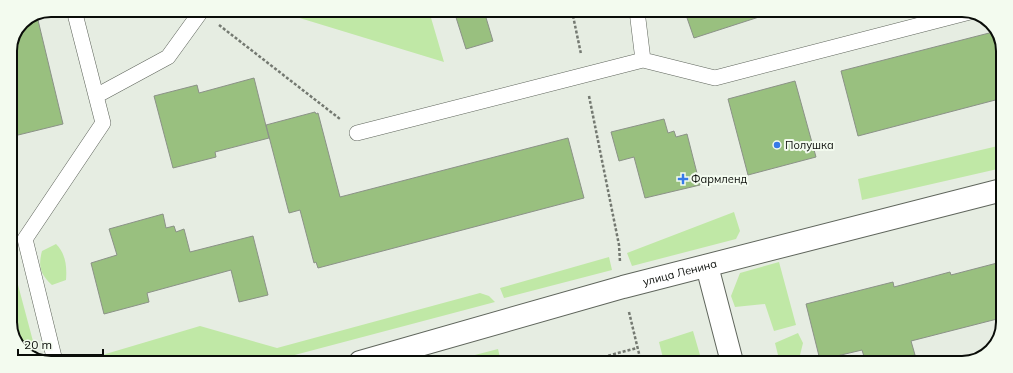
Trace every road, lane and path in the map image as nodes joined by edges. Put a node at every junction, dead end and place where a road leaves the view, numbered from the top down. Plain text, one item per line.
1 (76, 17) edge
2 (198, 17) edge
3 (211, 17) edge
4 (573, 17) edge
5 (638, 17) edge
6 (951, 17) edge
7 (642, 60) junction
8 (585, 74) junction
9 (96, 96) junction
10 (357, 133) joint
11 (996, 192) edge
12 (707, 266) junction
13 (623, 287) junction
14 (638, 348) junction
15 (54, 356) edge
16 (381, 356) edge
17 (607, 356) edge
18 (640, 356) edge
19 (730, 356) edge

1 - 9 lane
2 - 9 lane
3 - 10 path
4 - 8 path
5 - 7 lane
6 - 7 lane
7 - 8 lane
8 - 10 lane
8 - 13 path
9 - 15 lane
11 - 12 street, улица Ленина
12 - 13 street, улица Ленина
12 - 19 street
13 - 14 path
13 - 16 street, улица Ленина
14 - 17 path
14 - 18 path

